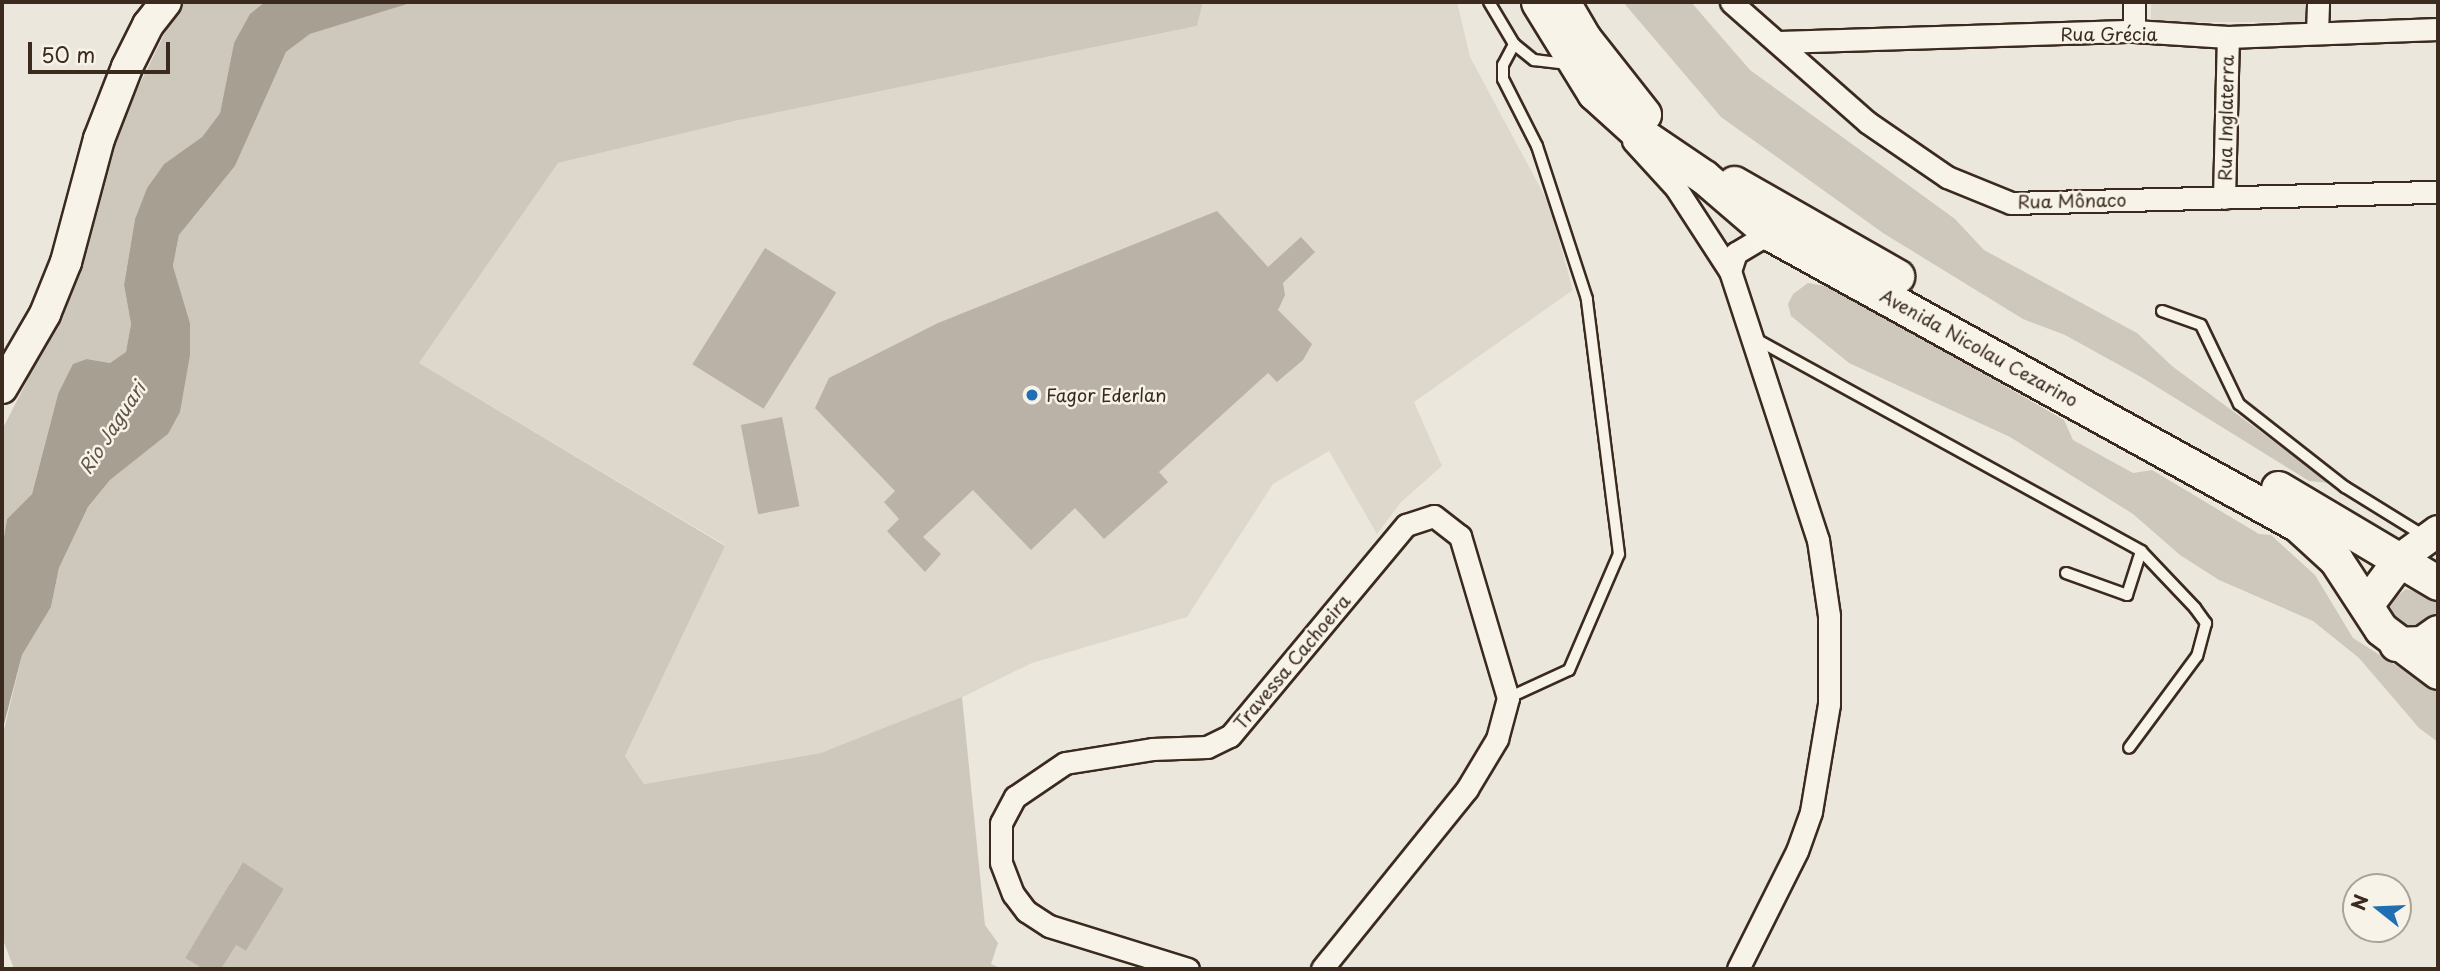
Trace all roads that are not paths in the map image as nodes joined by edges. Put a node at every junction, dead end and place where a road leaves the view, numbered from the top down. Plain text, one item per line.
1 (166, 2) edge
2 (1489, 2) edge
3 (1538, 2) edge
4 (1563, 2) edge
5 (1731, 2) edge
6 (2134, 2) edge
7 (2318, 2) edge
8 (2438, 29) edge
9 (2134, 31) junction
10 (2317, 33) junction
11 (2228, 37) junction
12 (1779, 42) junction
13 (1514, 44) junction
14 (1574, 65) junction
15 (1594, 93) junction
16 (2438, 192) edge
17 (2224, 198) junction
18 (1769, 233) junction
19 (1730, 271) junction
20 (2162, 311) dead end
21 (1751, 337) junction
22 (2, 388) edge
23 (2432, 534) edge
24 (2141, 551) junction
25 (2401, 558) junction
26 (2066, 573) dead end
27 (2438, 583) edge
28 (2366, 604) junction
29 (2438, 632) edge
30 (2396, 644) junction
31 (2438, 672) edge
32 (1508, 698) junction
33 (2129, 748) dead end
34 (1188, 969) edge
35 (1322, 969) edge
36 (1738, 969) edge

1 - 22 main road
2 - 13 lane
3 - 14 main road, Avenida Nicolau Cezarino
4 - 25 main road, Avenida Nicolau Cezarino
5 - 12 street, Rua Mônaco
6 - 9 street
7 - 10 street
8 - 10 street, Rua Grécia
9 - 11 street, Rua Grécia
9 - 12 street, Rua Grécia
10 - 11 street, Rua Grécia
11 - 17 street, Rua Inglaterra
12 - 17 street, Rua Mônaco
13 - 14 lane
13 - 32 lane
14 - 15 main road, Avenida Nicolau Cezarino
15 - 18 main road, Avenida Nicolau Cezarino
15 - 19 street
16 - 17 street, Rua Mônaco
18 - 19 street
18 - 28 main road, Avenida Nicolau Cezarino
19 - 21 street
20 - 23 lane
21 - 24 lane
21 - 36 street
23 - 25 main road
24 - 26 lane
24 - 33 lane
25 - 27 main road, Avenida Nicolau Cezarino
25 - 28 main road
28 - 30 main road, Avenida Nicolau Cezarino
29 - 30 main road
30 - 31 main road, Avenida Nicolau Cezarino
32 - 34 street, Travessa Cachoeira
32 - 35 street

